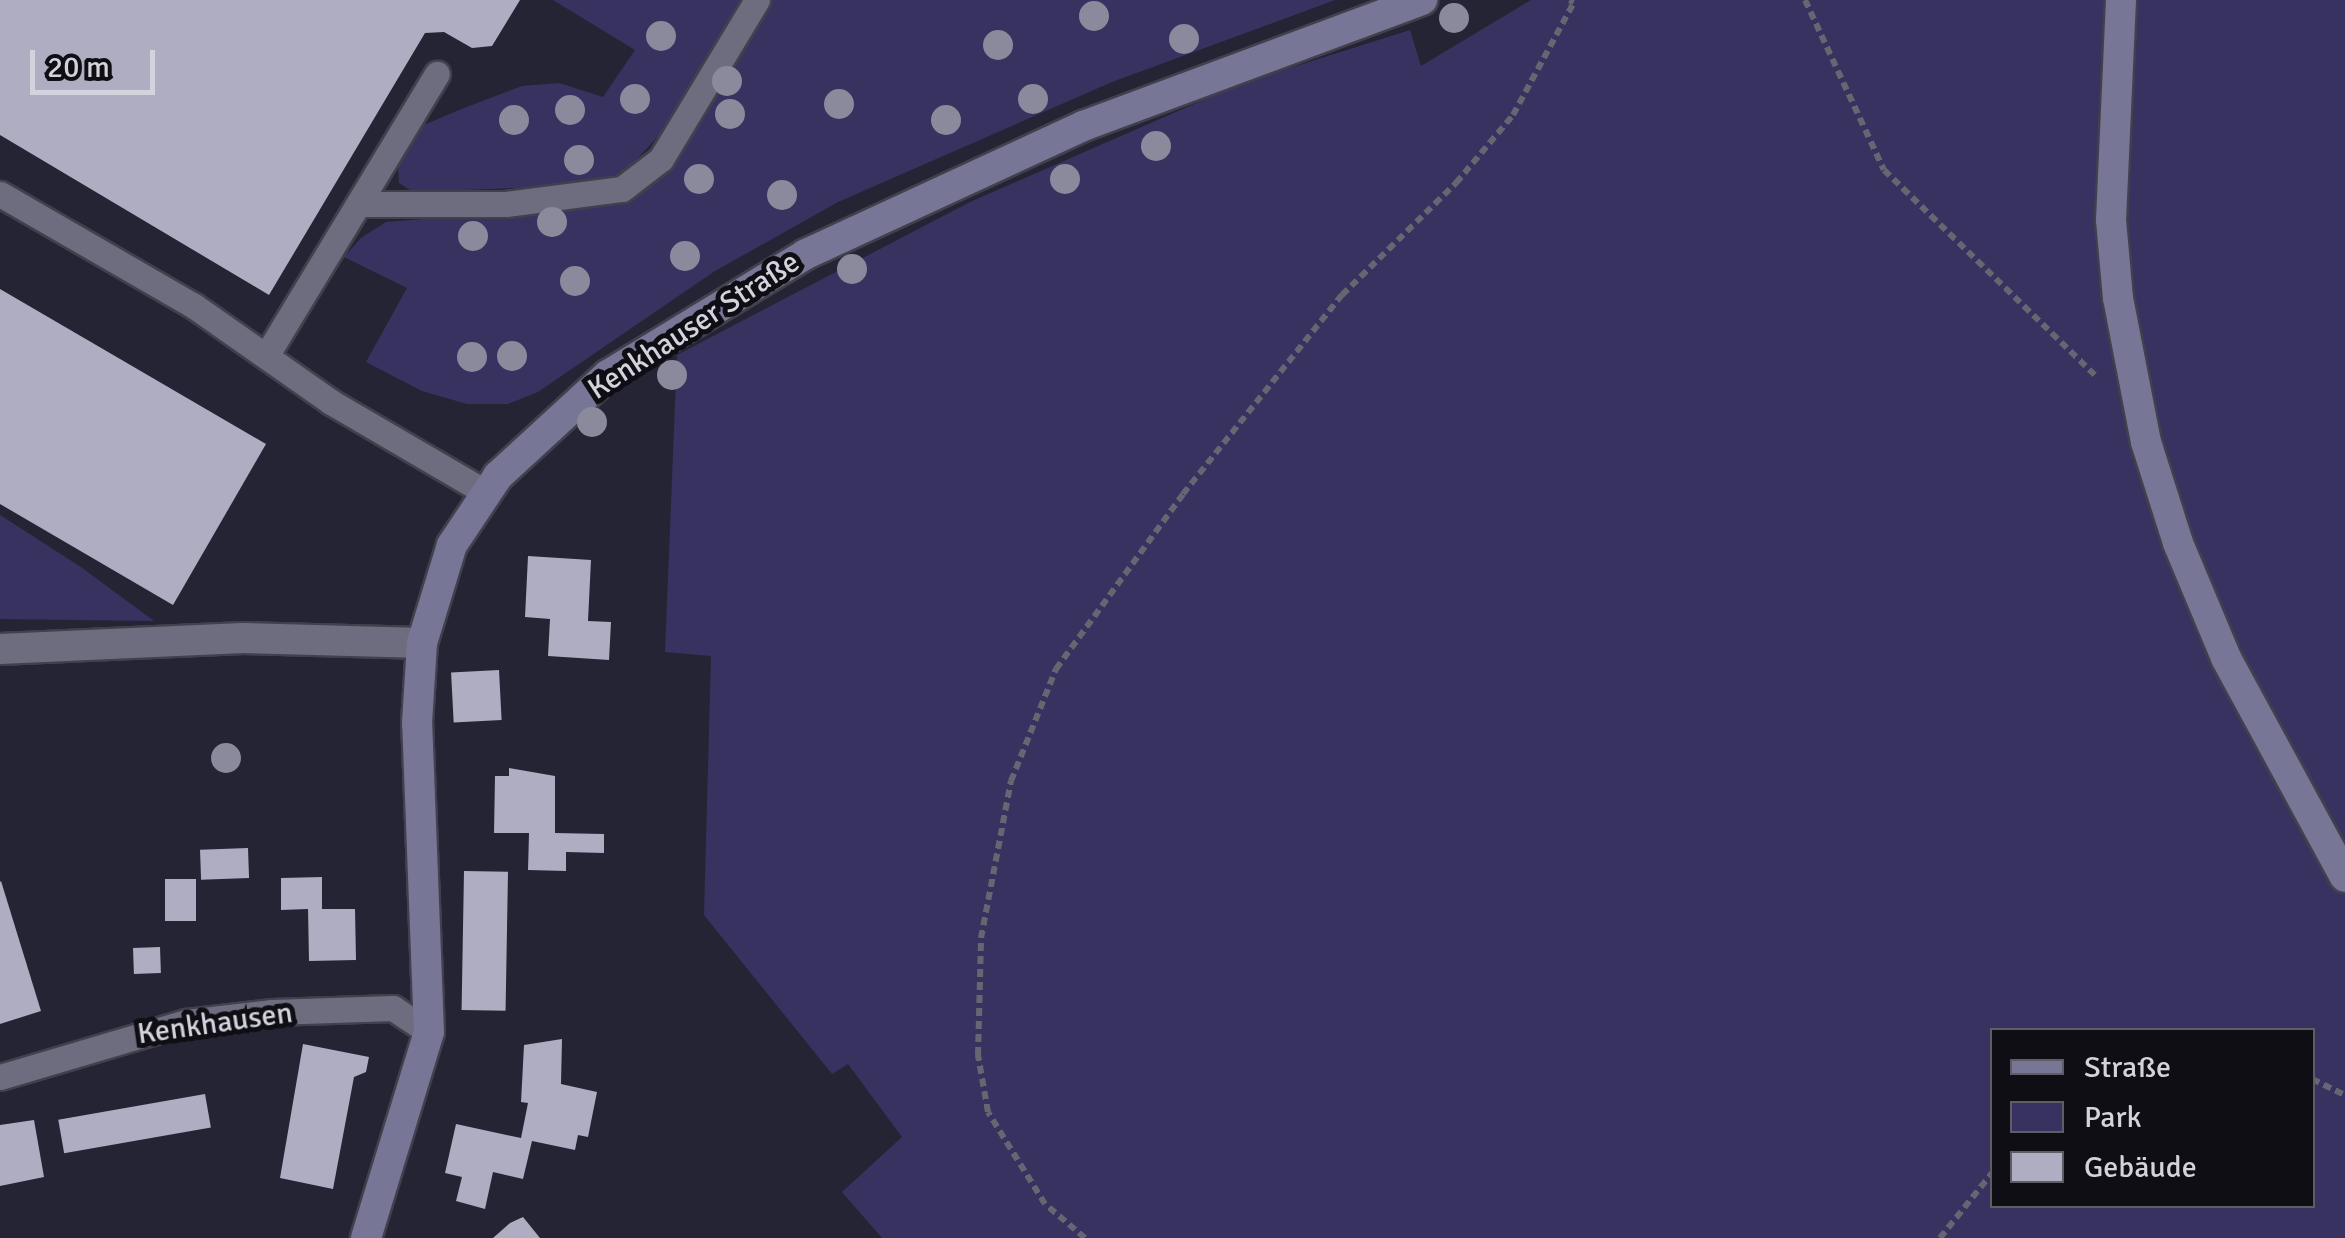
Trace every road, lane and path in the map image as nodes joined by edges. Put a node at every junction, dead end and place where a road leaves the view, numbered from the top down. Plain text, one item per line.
1 (757, 0) edge
2 (1422, 0) edge
3 (1805, 0) edge
4 (2122, 0) edge
5 (1573, 1) edge
6 (436, 74) dead end
7 (0, 194) edge
8 (359, 204) junction
9 (266, 356) junction
10 (2136, 400) junction
11 (485, 492) junction
12 (422, 644) junction
13 (0, 650) edge
14 (2345, 878) edge
15 (429, 1032) junction
16 (0, 1076) edge
17 (2315, 1080) edge
18 (2345, 1094) edge
19 (1990, 1175) edge
20 (366, 1238) edge
21 (1085, 1238) edge
22 (1940, 1238) edge

1 - 8 lane
2 - 11 street, Kenkhauser Straße
3 - 10 path
4 - 10 street
5 - 21 path
6 - 8 lane
7 - 9 lane
8 - 9 lane
9 - 11 lane
10 - 14 street
11 - 12 street, Kenkhauser Straße
12 - 13 street
12 - 15 street, Kenkhauser Straße
15 - 16 lane, Kenkhausen
15 - 20 street, Kenkhauser Straße
17 - 18 path
19 - 22 path

